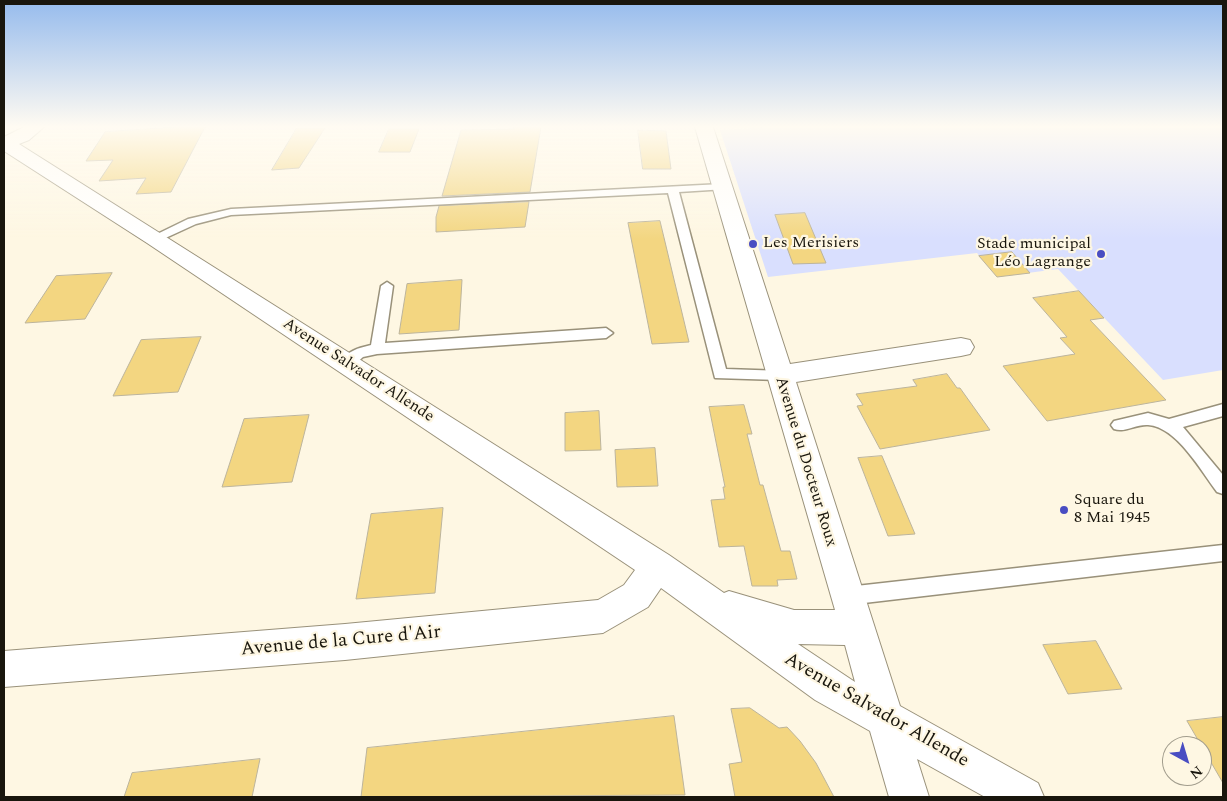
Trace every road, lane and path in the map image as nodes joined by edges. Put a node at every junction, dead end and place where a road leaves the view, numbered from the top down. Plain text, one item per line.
1 (38, 164) edge
2 (715, 164) edge
3 (722, 187) junction
4 (673, 190) junction
5 (155, 238) junction
6 (387, 286) dead end
7 (606, 333) dead end
8 (961, 347) dead end
9 (377, 349) junction
10 (346, 363) junction
11 (779, 375) junction
12 (1223, 410) edge
13 (1119, 425) dead end
14 (1169, 425) junction
15 (1223, 487) edge
16 (1223, 553) edge
17 (657, 566) junction
18 (848, 596) junction
19 (709, 601) junction
20 (858, 628) junction
21 (4, 669) edge
22 (886, 719) junction
23 (909, 797) edge
24 (1024, 797) edge

1 - 5 street, Avenue Salvador Allende
2 - 3 street, Avenue du Docteur Roux
3 - 4 lane
3 - 11 street, Avenue du Docteur Roux
4 - 5 lane
4 - 11 lane
5 - 10 street, Avenue Salvador Allende
6 - 9 lane
7 - 9 lane
8 - 11 street
9 - 10 lane
10 - 17 street, Avenue Salvador Allende
11 - 18 street, Avenue du Docteur Roux
12 - 14 lane
13 - 14 lane
14 - 15 lane
16 - 18 lane
17 - 19 street, Avenue Salvador Allende
17 - 21 street, Avenue de la Cure d'Air
18 - 20 street, Avenue du Docteur Roux
19 - 20 street, Avenue Salvador Allende
19 - 22 street, Avenue Salvador Allende
20 - 22 street, Avenue du Docteur Roux
22 - 23 street, Avenue du Docteur Roux
22 - 24 street, Avenue Salvador Allende

